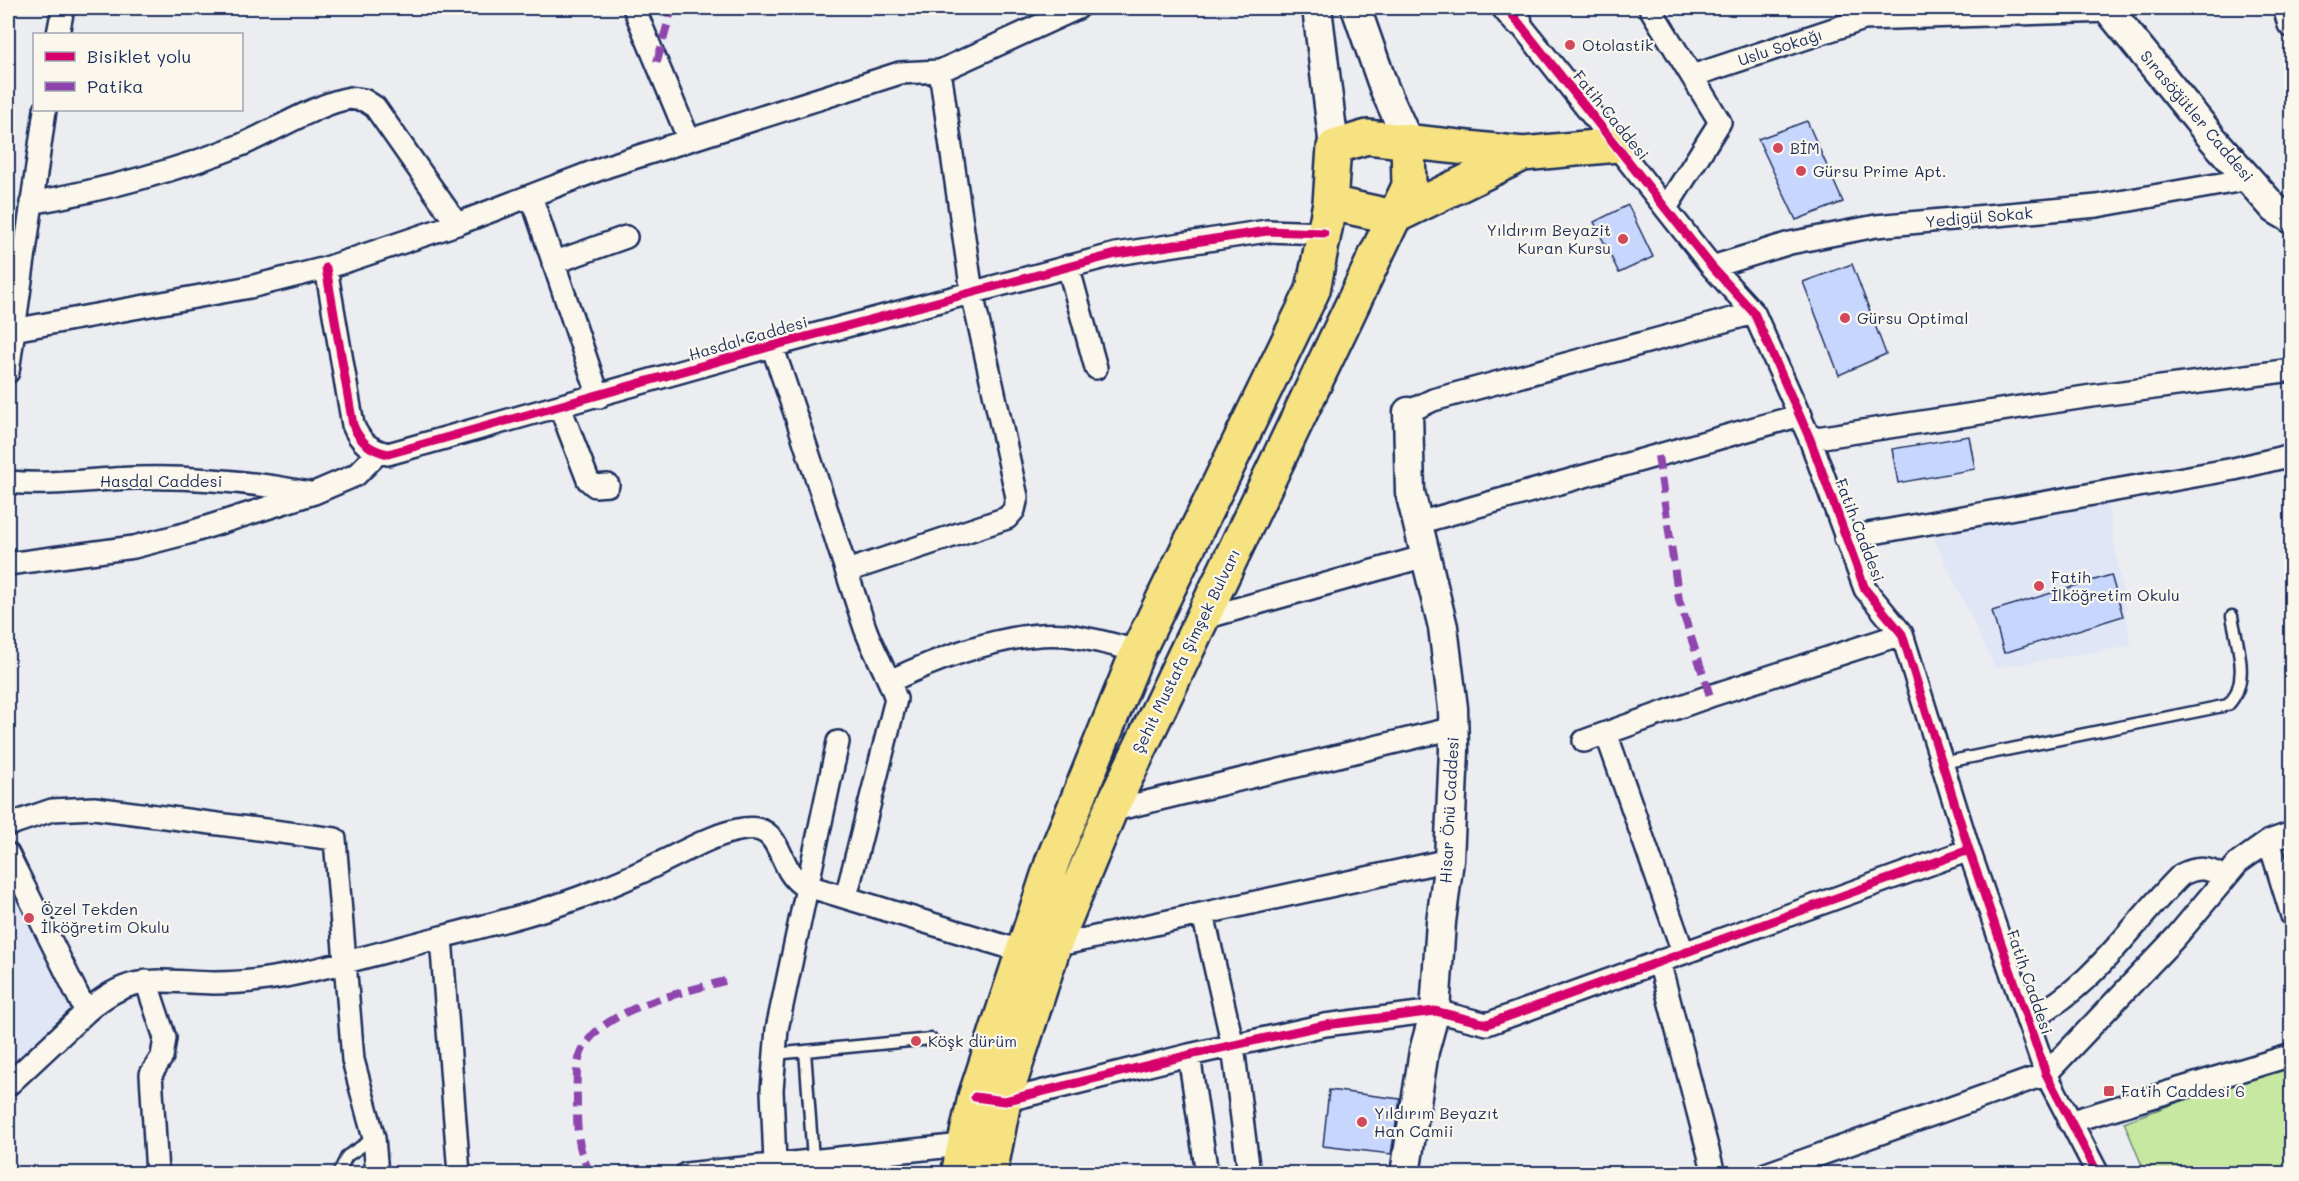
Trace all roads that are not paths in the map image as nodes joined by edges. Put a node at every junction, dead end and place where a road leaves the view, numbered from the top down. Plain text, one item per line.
1 (63, 8) edge
2 (634, 8) edge
3 (1078, 8) edge
4 (1317, 8) edge
5 (1356, 8) edge
6 (1650, 8) edge
7 (2288, 8) edge
8 (2112, 9) edge
9 (1513, 12) edge
10 (1862, 13) edge
11 (2292, 23) edge
12 (58, 33) edge
13 (940, 71) junction
14 (1692, 76) junction
15 (45, 111) edge
16 (690, 140) junction
17 (1408, 141) junction
18 (1617, 145) junction
19 (1334, 147) junction
20 (1523, 154) junction
21 (2249, 179) junction
22 (531, 196) junction
23 (31, 204) junction
24 (1666, 208) junction
25 (1394, 217) junction
26 (1327, 218) junction
27 (2292, 219) edge
28 (457, 224) junction
29 (626, 237) dead end
30 (553, 263) junction
31 (1068, 266) junction
32 (1712, 267) junction
33 (326, 268) junction
34 (972, 293) junction
35 (1754, 314) junction
36 (13, 330) junction
37 (772, 346) junction
38 (1096, 368) dead end
39 (2292, 370) edge
40 (8, 372) edge
41 (598, 397) junction
42 (560, 407) junction
43 (1408, 412) joint
44 (1801, 415) junction
45 (1810, 439) junction
46 (379, 452) junction
47 (2292, 455) edge
48 (8, 482) edge
49 (608, 485) dead end
50 (314, 493) junction
51 (1418, 523) junction
52 (1845, 538) junction
53 (1426, 556) junction
54 (8, 564) edge
55 (848, 571) junction
56 (2232, 616) dead end
57 (1201, 619) junction
58 (1902, 634) junction
59 (1138, 651) junction
60 (890, 681) junction
61 (1454, 728) junction
62 (1606, 733) junction
63 (1584, 741) dead end
64 (838, 742) dead end
65 (1942, 763) junction
66 (1110, 811) junction
67 (8, 825) edge
68 (2292, 833) edge
69 (2269, 841) junction
70 (1969, 850) junction
71 (8, 854) edge
72 (1449, 861) junction
73 (2225, 878) junction
74 (807, 886) junction
75 (846, 897) junction
76 (1203, 914) junction
77 (2292, 916) edge
78 (441, 937) junction
79 (1054, 946) junction
80 (1022, 951) junction
81 (1683, 952) junction
82 (1659, 961) junction
83 (345, 963) junction
84 (146, 981) junction
85 (1435, 1011) junction
86 (86, 1012) junction
87 (2027, 1020) junction
88 (931, 1039) dead end
89 (1233, 1046) junction
90 (805, 1051) junction
91 (773, 1054) junction
92 (1189, 1055) junction
93 (2292, 1055) edge
94 (2046, 1074) junction
95 (8, 1085) edge
96 (990, 1099) junction
97 (2069, 1122) junction
98 (374, 1138) junction
99 (813, 1159) junction
100 (960, 1159) edge
101 (775, 1163) junction
102 (157, 1173) edge
103 (338, 1173) edge
104 (377, 1173) edge
105 (459, 1173) edge
106 (686, 1173) edge
107 (990, 1173) edge
108 (1207, 1173) edge
109 (1249, 1173) edge
110 (1405, 1173) edge
111 (1714, 1173) edge
112 (1766, 1173) edge
113 (2098, 1173) edge

1 - 12 street
2 - 16 street
3 - 13 street
4 - 19 main road
5 - 17 main road
6 - 14 street
7 - 11 main road
8 - 10 street, Uslu Sokağı
8 - 21 main road, Sırasöğütler Caddesi
9 - 18 street, Fatih Caddesi
10 - 14 street, Uslu Sokağı
13 - 16 street
13 - 34 street
14 - 24 street
15 - 23 street
16 - 22 street
17 - 19 main road
17 - 20 main road
17 - 25 main road, Şehit Mustafa Şimşek Bulvarı
18 - 20 main road
18 - 24 street, Fatih Caddesi
19 - 26 main road, Şehit Mustafa Şimşek Bulvarı
20 - 25 main road
21 - 27 main road, Sırasöğütler Caddesi
21 - 32 street, Yedigül Sokak
22 - 28 street
22 - 30 street
23 - 28 street
23 - 36 street
24 - 32 street, Fatih Caddesi
25 - 26 main road
25 - 57 main road, Şehit Mustafa Şimşek Bulvarı
26 - 31 street, Hasdal Caddesi
26 - 59 main road, Şehit Mustafa Şimşek Bulvarı
28 - 33 street
29 - 30 street
30 - 41 street
31 - 34 street, Hasdal Caddesi
31 - 38 street
32 - 35 street, Fatih Caddesi
33 - 36 street
33 - 46 street
34 - 37 street, Hasdal Caddesi
34 - 55 street
35 - 43 street
35 - 44 street, Fatih Caddesi
36 - 40 street
37 - 41 street, Hasdal Caddesi
37 - 55 street
39 - 45 street
41 - 42 street, Hasdal Caddesi
42 - 46 street, Hasdal Caddesi
42 - 49 street
43 - 51 main road, Hisar Önü Caddesi
44 - 45 street, Fatih Caddesi
44 - 51 street
45 - 52 street, Fatih Caddesi
46 - 50 street
47 - 52 street
48 - 50 street, Hasdal Caddesi
50 - 54 street
51 - 53 main road, Hisar Önü Caddesi
52 - 58 street, Fatih Caddesi
53 - 57 street
53 - 61 main road, Hisar Önü Caddesi
55 - 60 street
56 - 65 lane
57 - 66 main road, Şehit Mustafa Şimşek Bulvarı
58 - 62 street
58 - 65 street, Fatih Caddesi
59 - 60 street
59 - 80 main road, Şehit Mustafa Şimşek Bulvarı
60 - 75 street
61 - 66 street
61 - 72 main road, Hisar Önü Caddesi
62 - 63 street
62 - 81 street
64 - 74 street
65 - 70 street, Fatih Caddesi
66 - 79 main road, Şehit Mustafa Şimşek Bulvarı
67 - 83 street
68 - 69 street
69 - 73 street
69 - 77 street
70 - 81 street
70 - 87 street, Fatih Caddesi
71 - 86 street
72 - 76 street
72 - 85 main road, Hisar Önü Caddesi
73 - 87 street
73 - 94 street
74 - 75 street
74 - 78 street
74 - 91 street
75 - 80 street
76 - 79 street
76 - 89 street
78 - 83 street
78 - 105 street
79 - 96 main road, Şehit Mustafa Şimşek Bulvarı
80 - 96 main road, Şehit Mustafa Şimşek Bulvarı
81 - 82 street
82 - 85 street
82 - 111 street
83 - 84 street
83 - 98 street
84 - 86 street
84 - 102 street
85 - 89 street
85 - 110 main road, Hisar Önü Caddesi
86 - 95 street
87 - 94 street, Fatih Caddesi
88 - 90 lane
89 - 92 street
89 - 109 street
90 - 91 lane
90 - 99 lane
91 - 101 street
92 - 96 street
92 - 108 street
93 - 97 street
94 - 97 street, Fatih Caddesi
94 - 112 street
96 - 100 main road, Şehit Mustafa Şimşek Bulvarı
96 - 107 main road, Şehit Mustafa Şimşek Bulvarı
97 - 113 street, Fatih Caddesi
98 - 103 lane
98 - 104 street
99 - 100 street
99 - 101 street
101 - 106 street

